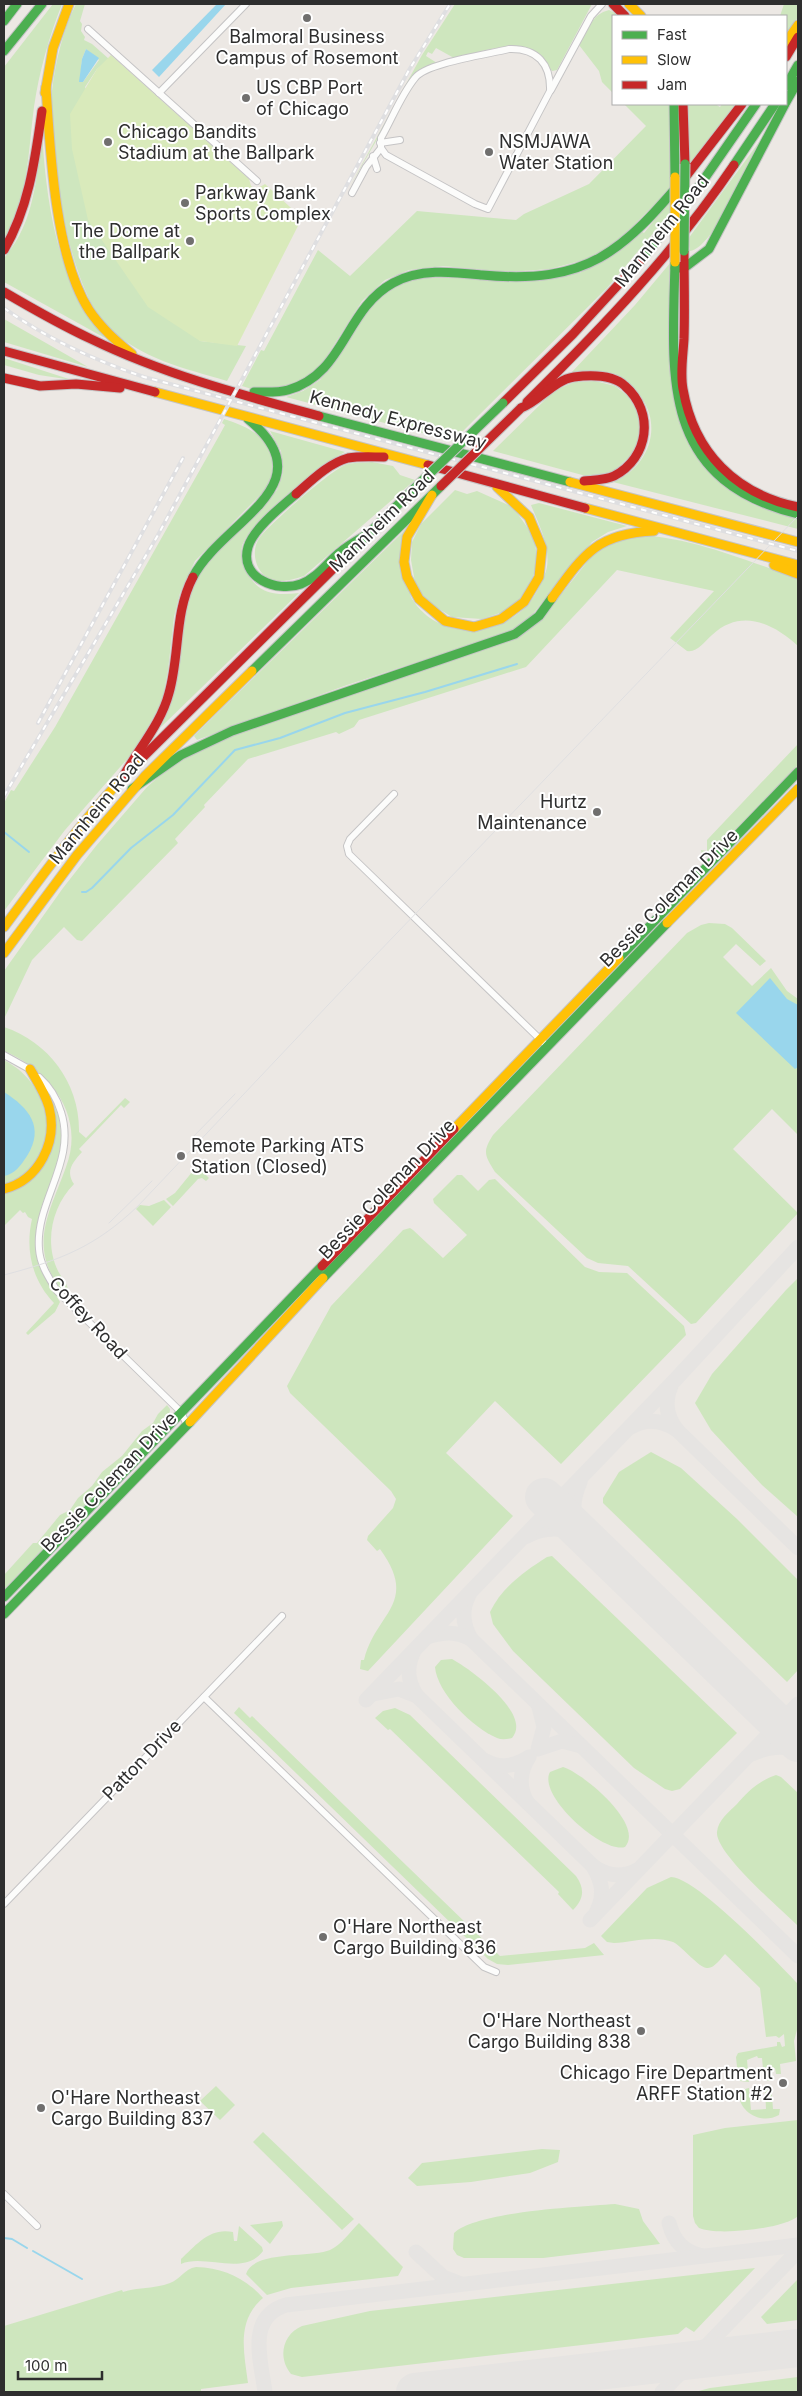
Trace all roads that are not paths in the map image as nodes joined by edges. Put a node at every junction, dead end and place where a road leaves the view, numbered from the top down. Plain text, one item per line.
1 (17, 4) edge
2 (42, 4) edge
3 (70, 4) edge
4 (246, 4) edge
5 (602, 4) edge
6 (613, 4) edge
7 (629, 4) edge
8 (624, 15) edge
9 (640, 15) edge
10 (4, 21) edge
11 (798, 25) edge
12 (88, 29) dead end
13 (798, 37) edge
14 (787, 41) edge
15 (4, 51) edge
16 (787, 55) edge
17 (798, 66) edge
18 (798, 81) edge
19 (787, 84) edge
20 (46, 87) junction
21 (550, 91) junction
22 (159, 93) junction
23 (787, 100) edge
24 (674, 105) edge
25 (684, 105) edge
26 (741, 105) edge
27 (755, 105) edge
28 (774, 105) edge
29 (784, 105) edge
30 (400, 140) dead end
31 (380, 146) junction
32 (373, 156) junction
33 (377, 169) dead end
34 (257, 181) dead end
35 (352, 193) dead end
36 (4, 250) edge
37 (678, 266) junction
38 (4, 292) edge
39 (4, 351) edge
40 (141, 362) junction
41 (4, 378) edge
42 (229, 390) junction
43 (159, 392) junction
44 (521, 408) junction
45 (244, 416) junction
46 (392, 456) junction
47 (532, 472) junction
48 (484, 481) junction
49 (432, 495) junction
50 (798, 507) edge
51 (798, 514) edge
52 (676, 531) junction
53 (368, 534) junction
54 (798, 542) edge
55 (751, 552) junction
56 (798, 565) edge
57 (798, 574) edge
58 (798, 772) edge
59 (123, 777) junction
60 (132, 789) junction
61 (798, 789) edge
62 (394, 794) dead end
63 (5, 925) edge
64 (4, 953) edge
65 (540, 1039) junction
66 (547, 1046) junction
67 (4, 1055) edge
68 (30, 1069) junction
69 (4, 1189) edge
70 (181, 1412) junction
71 (195, 1417) junction
72 (187, 1425) junction
73 (4, 1597) edge
74 (4, 1614) edge
75 (282, 1616) dead end
76 (204, 1697) junction
77 (4, 1904) edge
78 (496, 1972) dead end
79 (4, 2194) edge
80 (37, 2226) dead end

1 - 10 main road
2 - 15 main road
3 - 20 main road
4 - 22 street
5 - 21 street
6 - 8 main road
7 - 9 main road
11 - 14 main road
12 - 22 street
13 - 16 main road
17 - 19 main road
18 - 23 main road
20 - 36 main road
20 - 40 main road
21 - 31 street
21 - 31 street
22 - 34 street
24 - 37 main road, bridge
25 - 37 main road, bridge
26 - 42 main road
27 - 53 main road, Mannheim Road, bridge
28 - 44 main road, Mannheim Road
29 - 37 main road
30 - 31 street
31 - 32 street
32 - 33 street
32 - 35 street
37 - 50 main road
37 - 51 main road
38 - 40 main road, Kennedy Expressway
39 - 43 main road, Kennedy Expressway
40 - 42 main road, Kennedy Expressway
41 - 43 main road
42 - 47 main road, Kennedy Expressway
43 - 45 main road, Kennedy Expressway
44 - 47 main road
44 - 49 main road, Mannheim Road, bridge
45 - 46 main road, Kennedy Expressway
45 - 59 main road
46 - 48 main road, Kennedy Expressway
46 - 53 main road
47 - 54 main road, Kennedy Expressway
48 - 49 main road
48 - 52 main road, Kennedy Expressway
49 - 60 main road, Mannheim Road
52 - 55 main road, Kennedy Expressway
52 - 60 main road
53 - 59 main road, Mannheim Road
55 - 56 main road, Kennedy Expressway
55 - 57 main road
58 - 65 main road, Bessie Coleman Drive
59 - 63 main road, Mannheim Road
60 - 64 main road, Mannheim Road
61 - 66 main road, Bessie Coleman Drive
62 - 65 street
65 - 66 street
65 - 70 main road, Bessie Coleman Drive
66 - 71 main road, Bessie Coleman Drive
67 - 68 street, Coffey Road
68 - 69 main road
68 - 70 street, Coffey Road
70 - 71 street, Coffey Road
70 - 72 street, Coffey Road
70 - 73 main road, Bessie Coleman Drive
71 - 72 main road, Bessie Coleman Drive
72 - 74 main road, Bessie Coleman Drive
75 - 76 street, Patton Drive
76 - 77 street, Patton Drive
76 - 78 street
79 - 80 street

